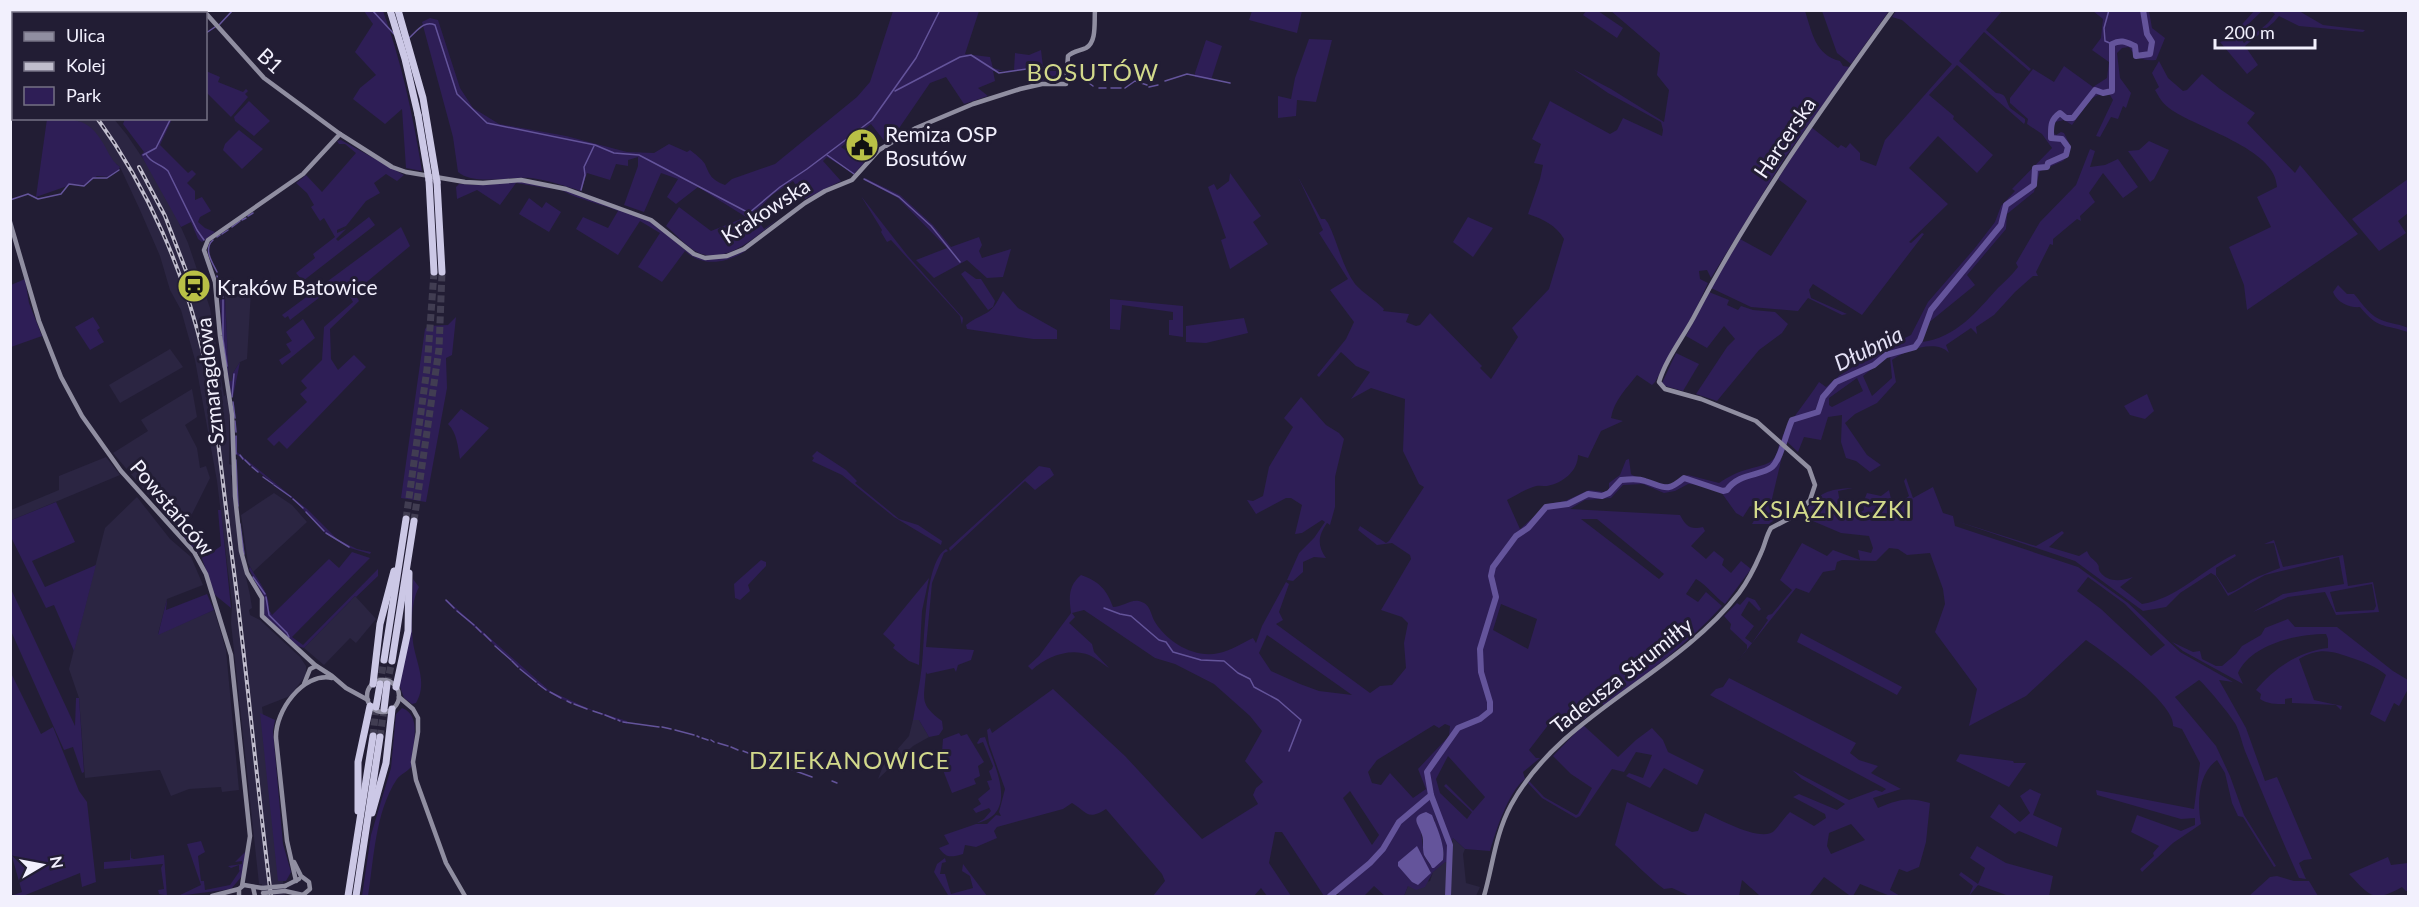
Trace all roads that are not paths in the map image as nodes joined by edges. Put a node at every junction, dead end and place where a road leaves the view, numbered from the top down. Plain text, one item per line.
1 (390, 10) edge
2 (398, 10) edge
3 (1095, 10) edge
4 (1893, 10) edge
5 (207, 15) edge
6 (340, 134) junction
7 (10, 222) edge
8 (434, 272) tunnel mouth
9 (442, 272) tunnel mouth
10 (1710, 286) joint
11 (405, 519) tunnel mouth
12 (414, 521) tunnel mouth
13 (400, 554) junction
14 (408, 556) junction
15 (312, 670) junction
16 (323, 671) junction
17 (322, 677) junction
18 (333, 678) junction
19 (314, 680) junction
20 (377, 685) junction
21 (303, 686) junction
22 (396, 687) junction
23 (355, 692) junction
24 (399, 697) junction
25 (374, 705) junction
26 (394, 707) junction
27 (410, 707) junction
28 (377, 736) tunnel mouth
29 (362, 832) junction
30 (290, 854) junction
31 (246, 867) junction
32 (304, 878) junction
33 (296, 882) junction
34 (252, 886) junction
35 (240, 888) junction
36 (285, 889) junction
37 (262, 891) junction
38 (295, 892) junction
39 (221, 895) edge
40 (212, 897) edge
41 (227, 897) edge
42 (239, 897) edge
43 (255, 897) edge
44 (348, 897) edge
45 (356, 897) edge
46 (465, 897) edge
47 (1484, 897) edge

1 - 8 highway, bridge
2 - 9 highway, bridge
3 - 6 street, Krakowska
4 - 10 street, Harcerska
5 - 6 street, B1
6 - 15 street, Szmaragdowa
7 - 31 street, Powstańców
10 - 47 street, Tadeusza Strumiłły
11 - 13 highway
12 - 14 highway
13 - 14 highway
13 - 20 highway
14 - 22 highway
15 - 16 street
15 - 19 street
15 - 21 street
16 - 17 street
16 - 18 street
17 - 18 street
17 - 19 street
18 - 23 street
19 - 21 street
20 - 22 street
20 - 23 street
20 - 25 highway
20 - 25 street
21 - 30 street
22 - 24 street
23 - 25 street
24 - 26 street
24 - 27 street
25 - 26 street
25 - 29 highway
26 - 27 street
26 - 29 highway
27 - 46 street
28 - 29 highway
29 - 44 highway
29 - 45 highway
30 - 32 street
30 - 33 street
31 - 34 street, Powstańców
31 - 35 street, Powstańców
32 - 33 street
32 - 38 street
33 - 36 street
33 - 38 street
34 - 35 street
34 - 37 street
34 - 43 street, Powstańców
35 - 39 street
35 - 42 street, Powstańców
36 - 37 street, bridge
36 - 38 street
37 - 43 street
39 - 40 street
39 - 41 street

